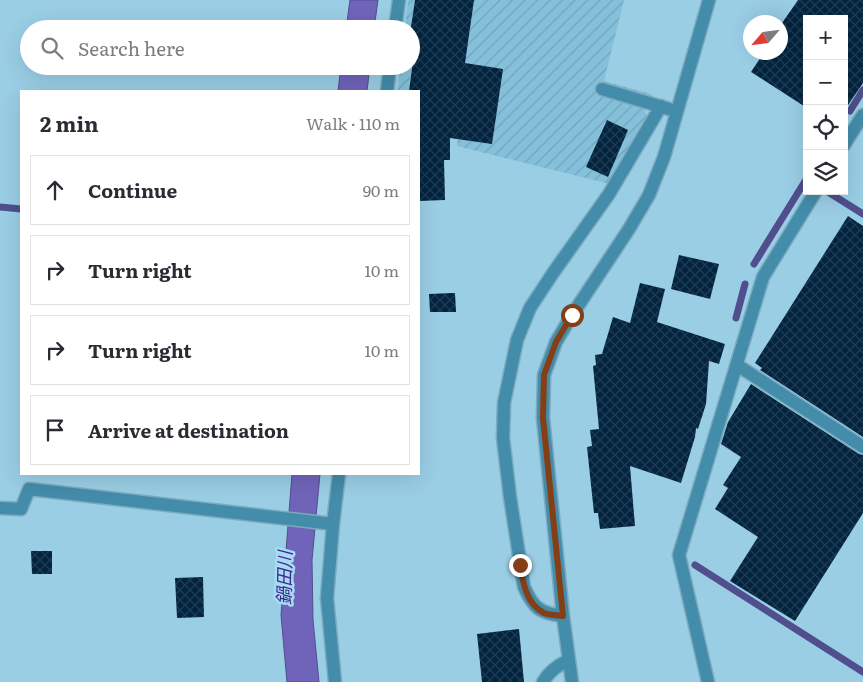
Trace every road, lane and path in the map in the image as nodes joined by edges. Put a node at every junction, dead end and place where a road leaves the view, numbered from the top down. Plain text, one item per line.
1 (399, 0) edge
2 (709, 0) edge
3 (397, 20) edge
4 (389, 75) edge
5 (602, 89) dead end
6 (387, 90) edge
7 (661, 106) junction
8 (676, 111) junction
9 (863, 115) edge
10 (848, 139) edge
11 (814, 195) edge
12 (737, 365) junction
13 (863, 447) edge
14 (339, 475) edge
15 (0, 508) edge
16 (327, 523) junction
17 (563, 616) junction
18 (569, 660) junction
19 (335, 682) edge
20 (543, 682) edge
21 (572, 682) edge
22 (708, 682) edge

1 - 3 street
2 - 8 street
4 - 6 street
5 - 7 street
7 - 8 street
7 - 17 street
8 - 17 street
9 - 10 street
11 - 12 street
12 - 13 street
12 - 22 street
14 - 16 street
15 - 16 street
16 - 19 street
17 - 18 street
18 - 20 street
18 - 21 street

